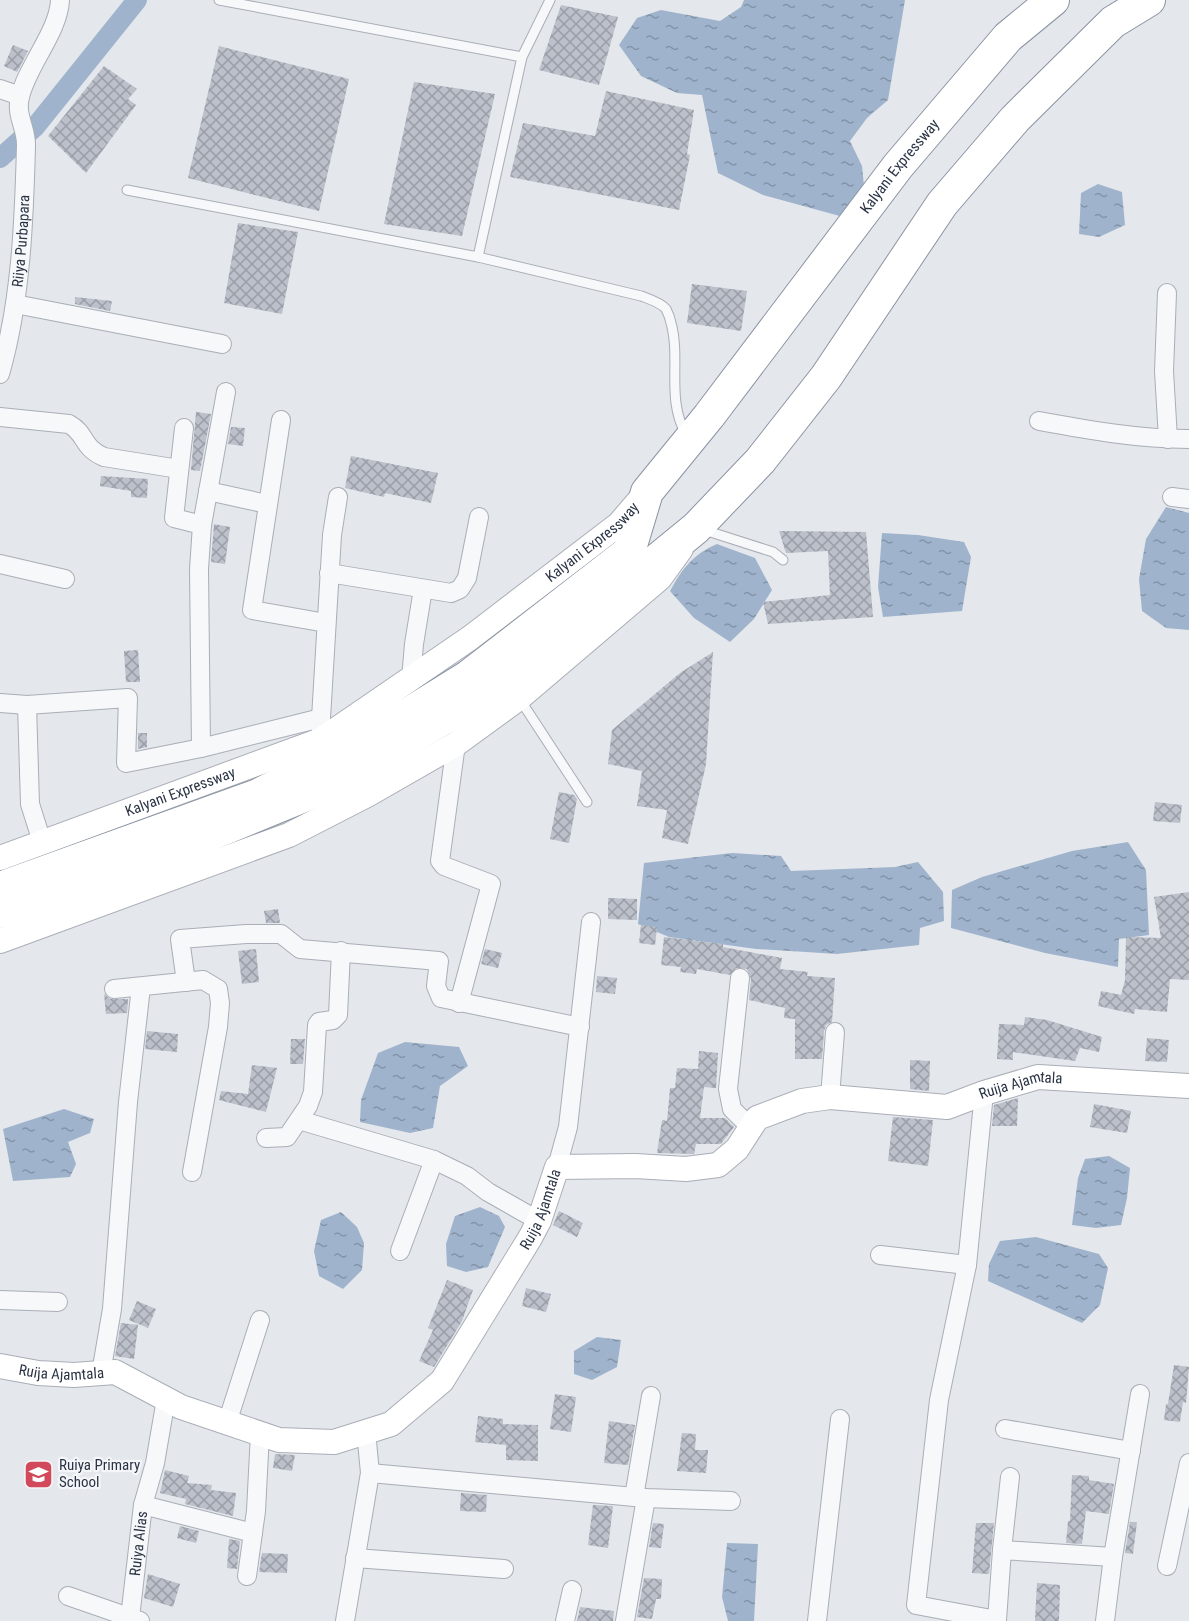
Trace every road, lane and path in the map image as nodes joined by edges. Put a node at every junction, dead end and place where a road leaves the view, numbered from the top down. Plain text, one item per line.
1 (60, 0) edge
2 (219, 0) edge
3 (550, 0) edge
4 (1053, 0) edge
5 (1149, 0) edge
6 (522, 57) junction
7 (0, 89) edge
8 (20, 96) junction
9 (127, 190) dead end
10 (478, 257) junction
11 (1167, 293) dead end
12 (15, 304) junction
13 (222, 344) dead end
14 (4, 349) edge
15 (0, 374) edge
16 (226, 392) dead end
17 (0, 417) edge
18 (281, 420) dead end
19 (1039, 421) dead end
20 (184, 428) dead end
21 (690, 439) junction
22 (1168, 439) junction
23 (1189, 439) edge
24 (179, 469) junction
25 (208, 491) junction
26 (647, 492) junction
27 (338, 497) dead end
28 (267, 504) junction
29 (479, 517) dead end
30 (202, 525) junction
31 (696, 528) junction
32 (783, 560) dead end
33 (0, 564) edge
34 (329, 573) junction
35 (65, 579) dead end
36 (423, 589) junction
37 (326, 623) junction
38 (411, 679) junction
39 (519, 698) junction
40 (0, 704) edge
41 (27, 705) junction
42 (321, 729) junction
43 (456, 744) junction
44 (201, 748) junction
45 (587, 802) dead end
46 (42, 842) junction
47 (0, 858) edge
48 (0, 888) edge
49 (0, 912) edge
50 (591, 922) dead end
51 (0, 941) edge
52 (341, 951) junction
53 (740, 978) dead end
54 (186, 982) junction
55 (141, 987) junction
56 (114, 988) dead end
57 (459, 1003) junction
58 (580, 1027) junction
59 (835, 1032) dead end
60 (1189, 1086) edge
61 (984, 1093) junction
62 (830, 1097) junction
63 (299, 1120) junction
64 (751, 1128) junction
65 (266, 1138) dead end
66 (435, 1160) junction
67 (557, 1167) junction
68 (192, 1172) dead end
69 (539, 1221) junction
70 (400, 1251) dead end
71 (880, 1255) dead end
72 (967, 1265) junction
73 (0, 1300) edge
74 (58, 1302) dead end
75 (260, 1320) dead end
76 (0, 1366) edge
77 (101, 1373) junction
78 (1140, 1394) dead end
79 (651, 1396) dead end
80 (166, 1399) junction
81 (840, 1419) dead end
82 (227, 1422) junction
83 (1005, 1429) dead end
84 (366, 1431) junction
85 (260, 1433) junction
86 (1131, 1451) junction
87 (1189, 1463) edge
88 (370, 1473) junction
89 (1010, 1477) dead end
90 (640, 1497) junction
91 (731, 1501) dead end
92 (143, 1505) junction
93 (253, 1533) junction
94 (1002, 1550) junction
95 (1113, 1557) junction
96 (355, 1558) junction
97 (1167, 1566) dead end
98 (504, 1569) dead end
99 (247, 1576) dead end
100 (572, 1590) dead end
101 (68, 1596) dead end
102 (135, 1620) edge
103 (345, 1621) edge
104 (564, 1621) edge
105 (625, 1621) edge
106 (817, 1621) edge
107 (1106, 1621) edge

1 - 8 street
2 - 6 lane
3 - 6 lane
4 - 21 highway, Kalyani Expressway
5 - 31 highway
6 - 10 lane
7 - 8 street
8 - 12 street, Riiya Purbapara
9 - 10 lane
10 - 21 lane
11 - 22 street
12 - 13 street
12 - 14 street, Riiya Purbapara
14 - 15 street, Riiya Purbapara
16 - 25 street
17 - 24 street
18 - 28 street
19 - 22 street
20 - 24 street
21 - 26 highway, Kalyani Expressway
22 - 23 street
24 - 30 street
25 - 28 street
25 - 30 street
26 - 38 street, Kalyani Expressway
26 - 48 highway, Kalyani Expressway
27 - 34 street
28 - 37 street
29 - 36 street
30 - 44 street
31 - 32 lane
31 - 39 street
31 - 49 highway
33 - 35 street
34 - 36 street
34 - 37 street
36 - 38 street
37 - 42 street
38 - 42 street, Kalyani Expressway
39 - 43 street
39 - 45 lane
40 - 41 street
41 - 44 street
41 - 46 street
42 - 44 street
42 - 46 street, Kalyani Expressway
43 - 51 street
43 - 57 street
46 - 47 street, Kalyani Expressway
50 - 58 street
52 - 54 street
52 - 57 street
52 - 63 street
53 - 64 street
54 - 55 street
54 - 68 street
55 - 56 street
55 - 77 street
57 - 58 street
58 - 67 street
59 - 62 street
60 - 61 street, Ruija Ajamtala
61 - 62 street, Ruija Ajamtala
61 - 72 street
62 - 64 street, Ruija Ajamtala
63 - 65 street
63 - 66 street
64 - 67 street, Ruija Ajamtala
66 - 69 street
66 - 70 street
67 - 69 street, Ruija Ajamtala
69 - 84 street, Ruija Ajamtala
71 - 72 street
72 - 94 street
73 - 74 street
75 - 82 street
76 - 77 street, Ruija Ajamtala
77 - 80 street, Ruija Ajamtala
78 - 86 street
79 - 90 street
80 - 82 street, Ruija Ajamtala
80 - 92 street, Ruiya Alias
81 - 106 street
82 - 85 street, Ruija Ajamtala
83 - 86 street
84 - 85 street, Ruija Ajamtala
84 - 88 street
85 - 93 street
86 - 95 street
87 - 97 street
88 - 90 street
88 - 96 street
89 - 94 street
90 - 91 street
90 - 105 street
92 - 93 street
92 - 102 street, Ruiya Alias
93 - 99 street
94 - 95 street
95 - 107 street
96 - 98 street
96 - 103 street
100 - 104 street
101 - 102 street, Ruiya Alias

